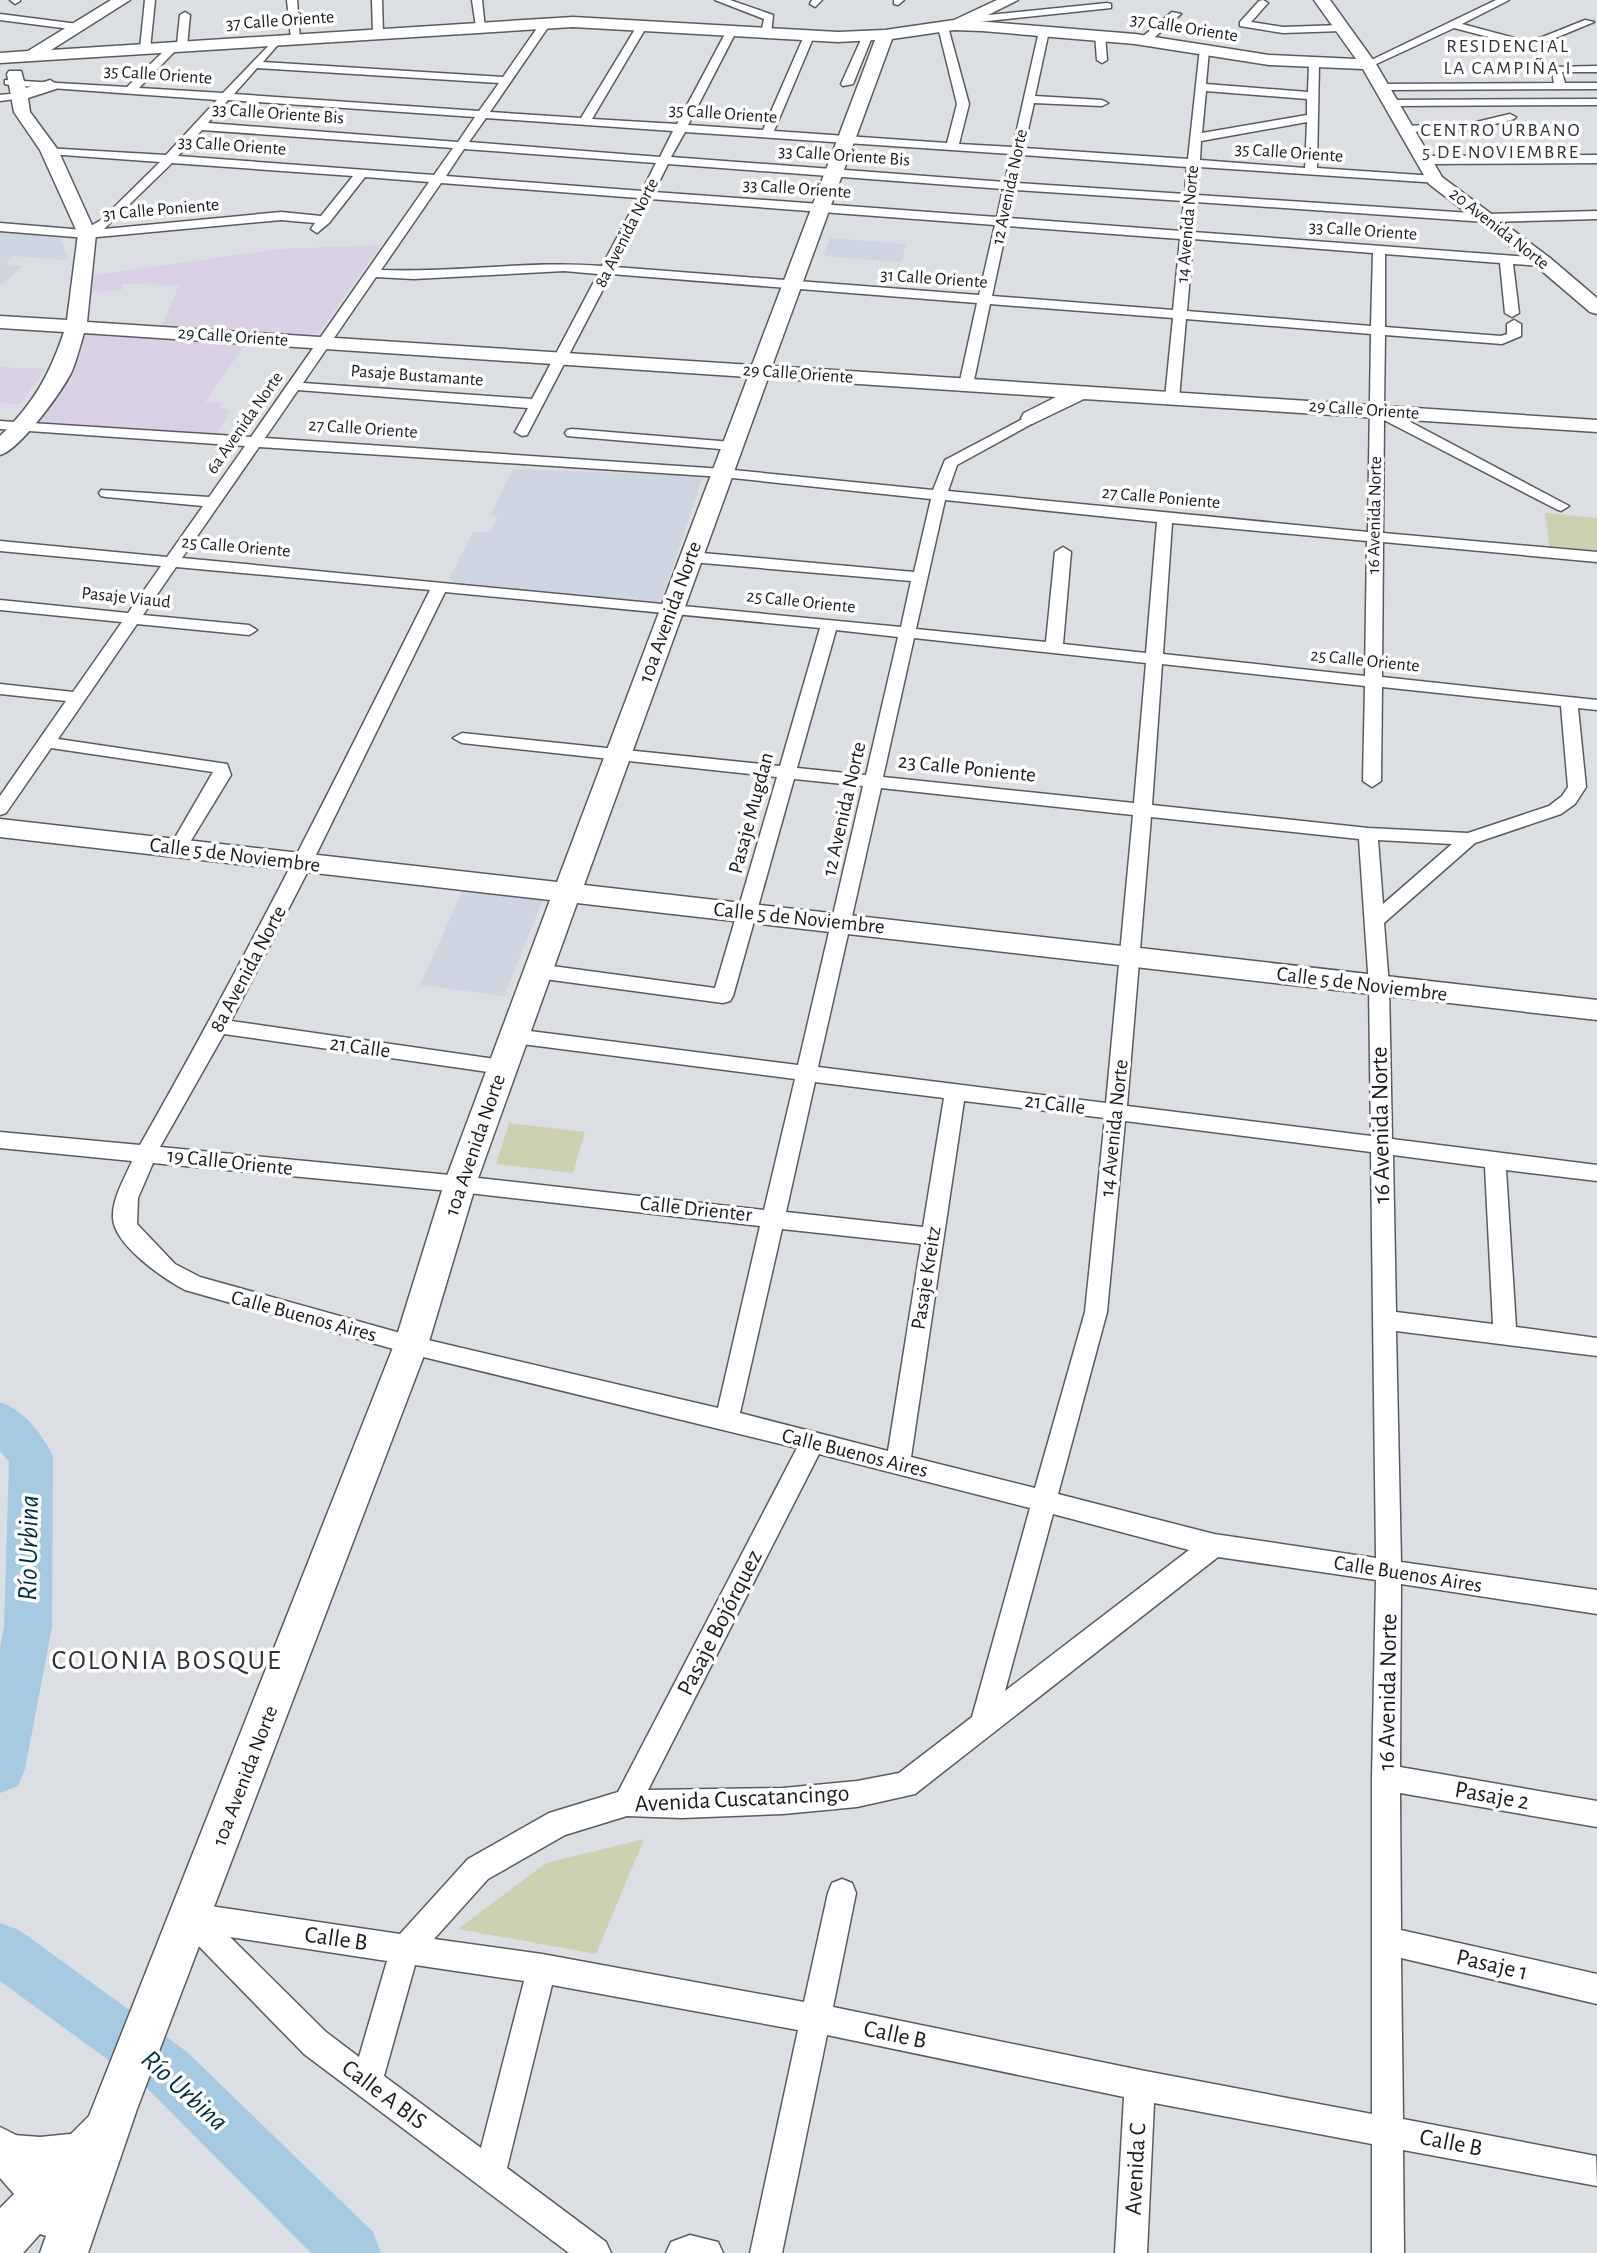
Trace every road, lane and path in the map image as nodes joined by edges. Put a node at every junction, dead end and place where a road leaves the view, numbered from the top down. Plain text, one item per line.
1 (121, 0) edge
2 (130, 0) edge
3 (150, 0) edge
4 (292, 0) edge
5 (376, 0) edge
6 (477, 0) edge
7 (722, 0) edge
8 (1010, 0) edge
9 (1322, 0) edge
10 (1504, 0) edge
11 (1262, 3) dead end
12 (1107, 6) dead end
13 (1175, 14) dead end
14 (185, 15) dead end
15 (0, 17) edge
16 (1589, 22) dead end
17 (546, 23) junction
18 (955, 24) junction
19 (1452, 24) junction
20 (642, 26) junction
21 (78, 27) junction
22 (481, 27) junction
23 (1342, 28) junction
24 (1044, 31) junction
25 (731, 32) junction
26 (378, 33) junction
27 (766, 34) junction
28 (1100, 35) junction
29 (809, 36) junction
30 (876, 36) junction
31 (296, 39) junction
32 (277, 40) junction
33 (1145, 40) junction
34 (178, 47) junction
35 (145, 49) junction
36 (1204, 50) junction
37 (0, 59) edge
38 (1102, 60) dead end
39 (1314, 63) junction
40 (1368, 64) junction
41 (255, 65) junction
42 (1597, 69) edge
43 (506, 80) junction
44 (18, 82) junction
45 (847, 84) dead end
46 (50, 85) joint
47 (1561, 86) junction
48 (1597, 86) edge
49 (1200, 87) junction
50 (1382, 87) junction
51 (130, 90) junction
52 (1313, 96) junction
53 (225, 97) junction
54 (0, 98) edge
55 (1029, 99) junction
56 (1597, 102) edge
57 (1102, 103) dead end
58 (1391, 103) junction
59 (0, 110) edge
60 (482, 115) junction
61 (1510, 117) dead end
62 (1312, 118) junction
63 (584, 122) junction
64 (199, 126) junction
65 (681, 128) junction
66 (1406, 129) junction
67 (767, 134) junction
68 (1196, 138) junction
69 (846, 140) junction
70 (461, 145) junction
71 (952, 147) junction
72 (49, 150) junction
73 (1017, 152) junction
74 (169, 159) junction
75 (1597, 159) edge
76 (665, 160) junction
77 (1424, 160) junction
78 (1194, 164) junction
79 (1311, 172) junction
80 (362, 173) junction
81 (834, 173) junction
82 (438, 179) junction
83 (1434, 180) junction
84 (1010, 186) junction
85 (647, 195) junction
86 (1191, 198) junction
87 (821, 208) junction
88 (1597, 215) edge
89 (1486, 218) junction
90 (325, 220) junction
91 (1002, 222) junction
92 (0, 227) edge
93 (316, 230) dead end
94 (87, 234) junction
95 (1187, 236) junction
96 (1379, 250) junction
97 (1506, 260) junction
98 (1543, 262) junction
99 (607, 271) junction
100 (372, 273) junction
101 (793, 285) junction
102 (985, 300) junction
103 (1597, 308) edge
104 (1180, 315) junction
105 (0, 322) edge
106 (76, 327) junction
107 (1378, 330) junction
108 (324, 343) junction
109 (562, 358) junction
110 (761, 371) junction
111 (966, 384) junction
112 (294, 386) junction
113 (1011, 387) junction
114 (1080, 392) junction
115 (1172, 398) junction
116 (537, 404) junction
117 (1378, 411) junction
118 (1032, 418) junction
119 (0, 425) edge
120 (1597, 426) edge
121 (22, 427) junction
122 (522, 432) dead end
123 (572, 433) dead end
124 (256, 441) junction
125 (733, 446) junction
126 (0, 448) edge
127 (723, 473) junction
128 (106, 493) dead end
129 (939, 495) junction
130 (213, 502) junction
131 (1561, 506) dead end
132 (1165, 518) junction
133 (1375, 536) junction
134 (0, 546) edge
135 (1063, 552) dead end
136 (691, 557) junction
137 (1597, 557) edge
138 (173, 560) junction
139 (920, 577) junction
140 (440, 586) junction
141 (0, 605) edge
142 (672, 608) junction
143 (131, 618) junction
144 (829, 625) junction
145 (249, 630) dead end
146 (907, 633) junction
147 (1054, 648) junction
148 (1154, 658) junction
149 (1372, 681) junction
150 (0, 690) edge
151 (76, 697) junction
152 (1569, 701) junction
153 (1597, 705) edge
154 (462, 738) dead end
155 (45, 742) junction
156 (618, 754) junction
157 (786, 772) junction
158 (873, 781) junction
159 (1372, 781) dead end
160 (0, 809) edge
161 (1142, 810) junction
162 (0, 828) edge
163 (1368, 834) junction
164 (1469, 839) junction
165 (177, 848) junction
166 (303, 863) junction
167 (566, 893) junction
168 (748, 912) junction
169 (1376, 920) junction
170 (842, 922) junction
171 (1131, 957) junction
172 (537, 971) junction
173 (1379, 986) junction
174 (1597, 1010) edge
175 (218, 1026) junction
176 (508, 1052) junction
177 (806, 1073) junction
178 (954, 1092) junction
179 (1115, 1112) junction
180 (0, 1140) edge
181 (1381, 1146) junction
182 (146, 1154) junction
183 (1495, 1160) junction
184 (1597, 1173) edge
185 (460, 1184) junction
186 (774, 1217) junction
187 (932, 1237) junction
188 (134, 1238) joint
189 (1384, 1320) junction
190 (1505, 1336) junction
191 (411, 1345) junction
192 (1597, 1347) edge
193 (727, 1420) junction
194 (813, 1442) junction
195 (898, 1464) junction
196 (1044, 1501) junction
197 (1214, 1545) junction
198 (1390, 1570) junction
199 (1597, 1602) edge
200 (983, 1724) junction
201 (1386, 1778) junction
202 (627, 1803) junction
203 (1597, 1814) edge
204 (842, 1893) dead end
205 (190, 1917) junction
206 (1388, 1941) junction
207 (405, 1949) junction
208 (542, 1969) junction
209 (1597, 1989) edge
210 (814, 2018) junction
211 (367, 2082) junction
212 (1140, 2085) junction
213 (103, 2128) junction
214 (1389, 2131) junction
215 (0, 2150) edge
216 (1596, 2171) edge
217 (490, 2175) junction
218 (43, 2196) junction
219 (0, 2243) edge
220 (54, 2253) edge
221 (64, 2253) edge
222 (595, 2253) edge
223 (682, 2253) edge
224 (707, 2253) edge
225 (766, 2253) edge
226 (1132, 2253) edge
227 (1388, 2253) edge

1 - 2 street
1 - 21 street
3 - 35 street
4 - 31 street
5 - 26 street
6 - 22 street
7 - 27 street
8 - 18 street
9 - 23 street, 20 Avenida Norte
10 - 19 street
11 - 23 street
12 - 18 street
13 - 33 street
14 - 34 street
15 - 21 street
16 - 19 street
17 - 20 street, 37 Calle Oriente
17 - 22 street, 37 Calle Oriente
17 - 43 street, 6a Avenida Norte
18 - 24 street, 37 Calle Oriente
18 - 30 street, 37 Calle Oriente
18 - 71 street
19 - 40 street
20 - 25 street, 37 Calle Oriente
20 - 63 street
21 - 44 street
22 - 26 street, 37 Calle Oriente
23 - 40 street, 20 Avenida Norte
24 - 28 street, 37 Calle Oriente
24 - 55 street, 12 Avenida Norte
25 - 27 street, 37 Calle Oriente
25 - 65 street, 8a Avenida Norte
26 - 31 street, 37 Calle Oriente
27 - 29 street, 37 Calle Oriente
28 - 33 street, 37 Calle Oriente
28 - 38 street
29 - 30 street, 37 Calle Oriente
29 - 67 street
30 - 45 street
30 - 69 street, 10a Avenida Norte
31 - 32 street, 37 Calle Oriente
32 - 34 street, 37 Calle Oriente
32 - 41 street
33 - 36 street, 37 Calle Oriente
34 - 35 street, 37 Calle Oriente
34 - 51 street
35 - 44 street, 37 Calle Oriente
36 - 39 street, 37 Calle Oriente
36 - 49 street, 14 Avenida Norte
37 - 44 street
39 - 40 street, 37 Calle Oriente
39 - 52 street
40 - 50 street, 20 Avenida Norte
41 - 43 street
41 - 53 street
42 - 47 street
43 - 60 street, 6a Avenida Norte
44 - 46 street
44 - 54 street
44 - 59 street, 37 Calle Oriente
44 - 72 street
46 - 51 street, 35 Calle Oriente
47 - 48 street
47 - 50 street
49 - 52 street
49 - 68 street, 14 Avenida Norte
50 - 58 street, 20 Avenida Norte
51 - 53 street, 35 Calle Oriente
52 - 62 street
53 - 60 street, 35 Calle Oriente
53 - 64 street
55 - 57 street
55 - 73 street, 12 Avenida Norte
56 - 58 street
58 - 66 street, 20 Avenida Norte
60 - 63 street, 35 Calle Oriente
60 - 70 street, 6a Avenida Norte
61 - 66 street
62 - 68 street
62 - 79 street
63 - 65 street, 35 Calle Oriente
64 - 70 street, 33 Calle Oriente Bis
64 - 74 street
65 - 67 street, 35 Calle Oriente
65 - 76 street, 8a Avenida Norte
66 - 77 street, 20 Avenida Norte
67 - 69 street, 35 Calle Oriente
68 - 78 street, 14 Avenida Norte
69 - 71 street, 35 Calle Oriente
69 - 81 street, 10a Avenida Norte
70 - 76 street, 33 Calle Oriente Bis
70 - 82 street, 6a Avenida Norte
71 - 73 street, 35 Calle Oriente
72 - 74 street, 33 Calle Oriente
72 - 94 street
73 - 78 street, 35 Calle Oriente
73 - 84 street, 12 Avenida Norte
74 - 80 street, 33 Calle Oriente
74 - 94 street
75 - 77 street
76 - 81 street, 33 Calle Oriente Bis
76 - 85 street, 8a Avenida Norte
77 - 83 street, 20 Avenida Norte
78 - 79 street, 35 Calle Oriente
78 - 86 street, 14 Avenida Norte
79 - 83 street, 35 Calle Oriente
80 - 82 street, 33 Calle Oriente
80 - 90 street
81 - 84 street, 33 Calle Oriente Bis
81 - 87 street, 10a Avenida Norte
82 - 85 street, 33 Calle Oriente
82 - 100 street, 6a Avenida Norte
83 - 89 street, 20 Avenida Norte
84 - 86 street, 33 Calle Oriente Bis
84 - 91 street, 12 Avenida Norte
85 - 87 street, 33 Calle Oriente
85 - 99 street, 8a Avenida Norte
86 - 89 street, 33 Calle Oriente Bis
86 - 95 street, 14 Avenida Norte
87 - 91 street, 33 Calle Oriente
87 - 101 street, 10a Avenida Norte
88 - 89 street, 33 Calle Oriente Bis
89 - 98 street, 20 Avenida Norte
90 - 93 street
90 - 94 street, 31 Calle Poniente
91 - 95 street, 33 Calle Oriente
91 - 102 street, 12 Avenida Norte
92 - 94 street, 31 Calle Poniente
94 - 106 street
95 - 96 street, 33 Calle Oriente
95 - 104 street, 14 Avenida Norte
96 - 97 street, 33 Calle Oriente
96 - 107 street, 16 Avenida Norte
97 - 98 street, 33 Calle Oriente
97 - 107 street, 31 Calle Oriente
98 - 103 street, 20 Avenida Norte
99 - 100 street, 31 Calle Oriente
99 - 101 street, 31 Calle Oriente
99 - 109 street, 8a Avenida Norte
100 - 108 street, 6a Avenida Norte
101 - 102 street, 31 Calle Oriente
101 - 110 street, 10a Avenida Norte
102 - 104 street, 31 Calle Oriente
102 - 111 street, 12 Avenida Norte
104 - 107 street, 31 Calle Oriente
104 - 115 street, 14 Avenida Norte
105 - 106 street, 29 Calle Oriente
106 - 108 street, 29 Calle Oriente
106 - 121 street
107 - 117 street, 16 Avenida Norte
108 - 109 street, 29 Calle Oriente
108 - 112 street, 6a Avenida Norte
109 - 110 street, 29 Calle Oriente
109 - 116 street, 8a Avenida Norte
110 - 111 street, 29 Calle Oriente
110 - 125 street, 10a Avenida Norte
111 - 113 street, 29 Calle Oriente
112 - 116 street, Pasaje Bustamante
112 - 124 street, 6a Avenida Norte
113 - 114 street, 29 Calle Oriente
113 - 118 street
114 - 115 street, 29 Calle Oriente
114 - 118 street
115 - 117 street, 29 Calle Oriente
116 - 122 street, 8a Avenida Norte
117 - 120 street, 29 Calle Oriente
117 - 131 street
117 - 133 street, 16 Avenida Norte
118 - 129 street, 12 Avenida Norte
119 - 121 street, 27 Calle Oriente
121 - 124 street, 27 Calle Oriente
121 - 126 street
123 - 125 street
124 - 127 street, 27 Calle Oriente
124 - 130 street, 6a Avenida Norte
125 - 127 street, 10a Avenida Norte
127 - 129 street, 27 Calle Poniente
127 - 136 street, 10a Avenida Norte
128 - 130 street
129 - 132 street, 27 Calle Poniente
129 - 139 street, 12 Avenida Norte
130 - 138 street, 6a Avenida Norte
132 - 133 street, 27 Calle Poniente
132 - 148 street, 14 Avenida Norte
133 - 137 street, 27 Calle Poniente
133 - 149 street, 16 Avenida Norte
134 - 138 street, 25 Calle Oriente
135 - 147 street
136 - 139 street
136 - 142 street, 10a Avenida Norte
138 - 140 street, 25 Calle Oriente
138 - 143 street, 6a Avenida Norte
139 - 146 street, 12 Avenida Norte
140 - 142 street, 25 Calle Oriente
140 - 166 street, 8a Avenida Norte
141 - 143 street, Pasaje Viaud
142 - 144 street, 25 Calle Oriente
142 - 156 street, 10a Avenida Norte
143 - 145 street, Pasaje Viaud
143 - 151 street, 6a Avenida Norte
144 - 146 street, 25 Calle Oriente
144 - 157 street, Pasaje Mugdan
146 - 147 street, 25 Calle Oriente
146 - 158 street, 12 Avenida Norte
147 - 148 street, 25 Calle Oriente
148 - 149 street, 25 Calle Oriente
148 - 161 street, 14 Avenida Norte
149 - 152 street, 25 Calle Oriente
149 - 159 street, 16 Avenida Norte
150 - 151 street
151 - 155 street, 6a Avenida Norte
152 - 153 street, 25 Calle Oriente
152 - 164 street
154 - 156 street, 23 Calle Poniente
155 - 160 street, 6a Avenida Norte
155 - 165 street
156 - 157 street, 23 Calle Poniente
156 - 167 street, 10a Avenida Norte
157 - 158 street, 23 Calle Poniente
157 - 168 street, Pasaje Mugdan
158 - 161 street, 23 Calle Poniente
158 - 170 street, 12 Avenida Norte
161 - 163 street, 23 Calle Poniente
161 - 171 street, 14 Avenida Norte
162 - 165 street, Calle 5 de Noviembre
163 - 164 street, 23 Calle Poniente
163 - 169 street, 16 Avenida Norte
164 - 169 street
165 - 166 street, Calle 5 de Noviembre
166 - 167 street, Calle 5 de Noviembre
166 - 175 street, 8a Avenida Norte
167 - 168 street, Calle 5 de Noviembre
167 - 172 street, 10a Avenida Norte
168 - 170 street, Calle 5 de Noviembre
168 - 172 street, Pasaje Mugdan
169 - 173 street, 16 Avenida Norte
170 - 171 street, Calle 5 de Noviembre
170 - 177 street, 12 Avenida Norte
171 - 173 street, Calle 5 de Noviembre
171 - 179 street, 14 Avenida Norte
172 - 176 street, 10a Avenida Norte
173 - 174 street, Calle 5 de Noviembre
173 - 181 street, 16 Avenida Norte
175 - 176 street, 21 Calle
175 - 182 street, 8a Avenida Norte
176 - 177 street, 21 Calle
176 - 185 street, 10a Avenida Norte
177 - 178 street, 21 Calle
177 - 186 street, 12 Avenida Norte
178 - 179 street, 21 Calle
178 - 187 street, Pasaje Kreitz
179 - 181 street, 21 Calle
179 - 196 street, 14 Avenida Norte
180 - 182 street, 19 Calle Oriente
181 - 183 street, 21 Calle
181 - 189 street, 16 Avenida Norte
182 - 185 street, 19 Calle Oriente
182 - 188 street, 8a Avenida Norte
183 - 184 street, 21 Calle
183 - 190 street
185 - 186 street, Calle Drienter
185 - 191 street, 10a Avenida Norte
186 - 187 street, Calle Drienter
186 - 193 street, 12 Avenida Norte
187 - 195 street, Pasaje Kreitz
188 - 191 street, Calle Buenos Aires
189 - 190 street
189 - 198 street, 16 Avenida Norte
190 - 192 street
191 - 193 street, Calle Buenos Aires
191 - 205 street, 10a Avenida Norte
193 - 194 street, Calle Buenos Aires
194 - 195 street, Calle Buenos Aires
194 - 202 street, Pasaje Bojórquez
195 - 196 street, Calle Buenos Aires
196 - 197 street, Calle Buenos Aires
196 - 200 street, 14 Avenida Norte
197 - 198 street, Calle Buenos Aires
197 - 200 street, Avenida Cuscatancingo
198 - 199 street, Calle Buenos Aires
198 - 201 street, 16 Avenida Norte
200 - 202 street, Avenida Cuscatancingo
201 - 203 street, Pasaje 2
201 - 206 street, 16 Avenida Norte
202 - 207 street, Avenida Cuscatancingo
204 - 210 street
205 - 207 street, Calle B
205 - 211 street, Calle A BIS
205 - 213 street, 10a Avenida Norte
206 - 209 street, Pasaje 1
206 - 214 street, 16 Avenida Norte
207 - 208 street, Calle B
207 - 211 street
208 - 210 street, Calle B
208 - 217 street
210 - 212 street, Calle B
210 - 225 street
211 - 217 street, Calle A BIS
212 - 214 street, Calle B
212 - 226 street, Avenida C
213 - 215 street
213 - 218 street
213 - 221 street, 10a Avenida Norte
214 - 216 street, Calle B
214 - 227 street, 16 Avenida Norte
215 - 218 street
217 - 222 street, Calle A BIS
218 - 219 street
218 - 220 street
223 - 224 street

